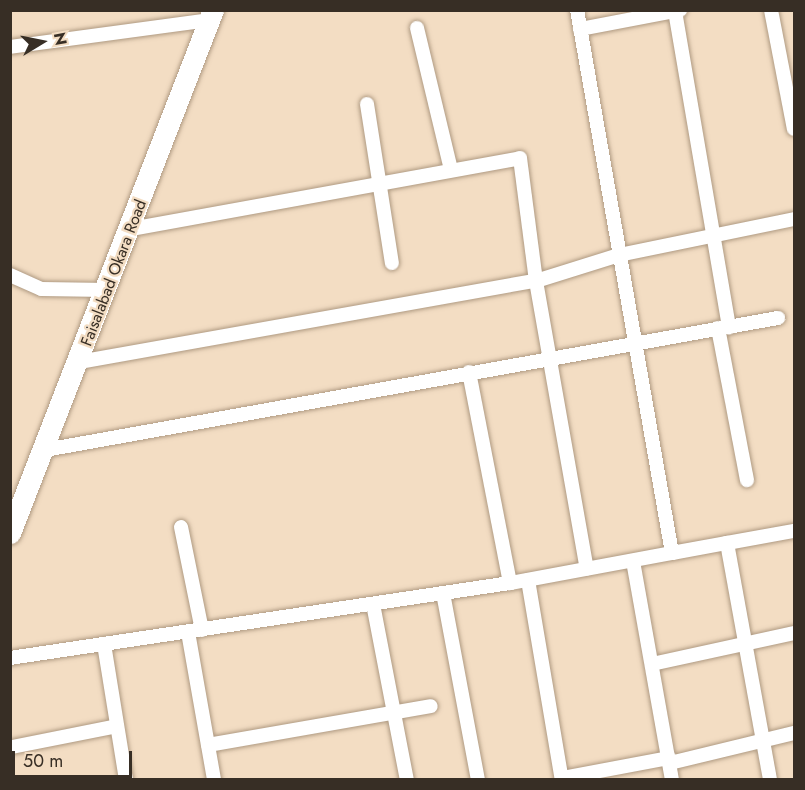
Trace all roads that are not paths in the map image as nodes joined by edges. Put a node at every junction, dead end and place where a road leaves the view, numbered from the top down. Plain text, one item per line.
1 (577, 10) edge
2 (771, 10) edge
3 (678, 11) edge
4 (211, 15) edge
5 (417, 28) dead end
6 (580, 29) junction
7 (10, 47) edge
8 (368, 104) dead end
9 (795, 129) edge
10 (452, 170) junction
11 (382, 183) junction
12 (795, 219) edge
13 (131, 230) junction
14 (713, 236) junction
15 (619, 255) junction
16 (392, 263) dead end
17 (10, 275) edge
18 (536, 281) junction
19 (108, 290) junction
20 (778, 318) dead end
21 (723, 327) junction
22 (634, 343) junction
23 (553, 357) junction
24 (79, 362) junction
25 (469, 372) junction
26 (45, 450) junction
27 (747, 480) dead end
28 (181, 527) dead end
29 (795, 531) edge
30 (10, 533) edge
31 (727, 543) junction
32 (672, 553) junction
33 (633, 561) junction
34 (587, 569) junction
35 (528, 580) junction
36 (510, 583) junction
37 (443, 593) junction
38 (373, 604) junction
39 (195, 631) junction
40 (795, 633) edge
41 (104, 644) junction
42 (745, 644) junction
43 (10, 658) edge
44 (652, 664) junction
45 (431, 706) dead end
46 (395, 712) junction
47 (117, 726) junction
48 (795, 733) edge
49 (763, 740) junction
50 (208, 745) junction
51 (12, 747) edge
52 (669, 761) junction
53 (562, 779) edge
54 (126, 780) edge
55 (214, 780) edge
56 (407, 780) edge
57 (478, 780) edge
58 (672, 780) edge
59 (770, 780) edge

1 - 6 street
2 - 9 street
3 - 6 street
3 - 14 street
4 - 7 street
4 - 13 main road, Faisalabad Okara Road
5 - 10 street
6 - 15 street
8 - 11 street
10 - 11 street
10 - 18 street
11 - 13 street
11 - 16 street
12 - 14 street
13 - 19 main road, Faisalabad Okara Road
14 - 15 street
14 - 21 street
15 - 18 street
15 - 22 street
17 - 19 street
18 - 23 street
18 - 24 street
19 - 24 main road, Faisalabad Okara Road
20 - 21 street
21 - 22 street
21 - 27 street
22 - 23 street
22 - 32 street
23 - 25 street
23 - 34 street
24 - 26 main road, Faisalabad Okara Road
25 - 26 street
25 - 36 street
26 - 30 main road, Faisalabad Okara Road
28 - 39 street
29 - 31 street
31 - 32 street
31 - 42 street
32 - 33 street
33 - 34 street
33 - 44 street
34 - 35 street
35 - 36 street
35 - 53 street
36 - 37 street
37 - 38 street
37 - 57 street
38 - 39 street
38 - 46 street
39 - 41 street
39 - 50 street
40 - 42 street
41 - 43 street
41 - 47 street
42 - 44 street
42 - 49 street
44 - 52 street
45 - 46 street
46 - 50 street
46 - 56 street
47 - 51 street
47 - 54 street
48 - 49 street
49 - 52 street
49 - 59 street
50 - 55 street
52 - 53 street
52 - 58 street

